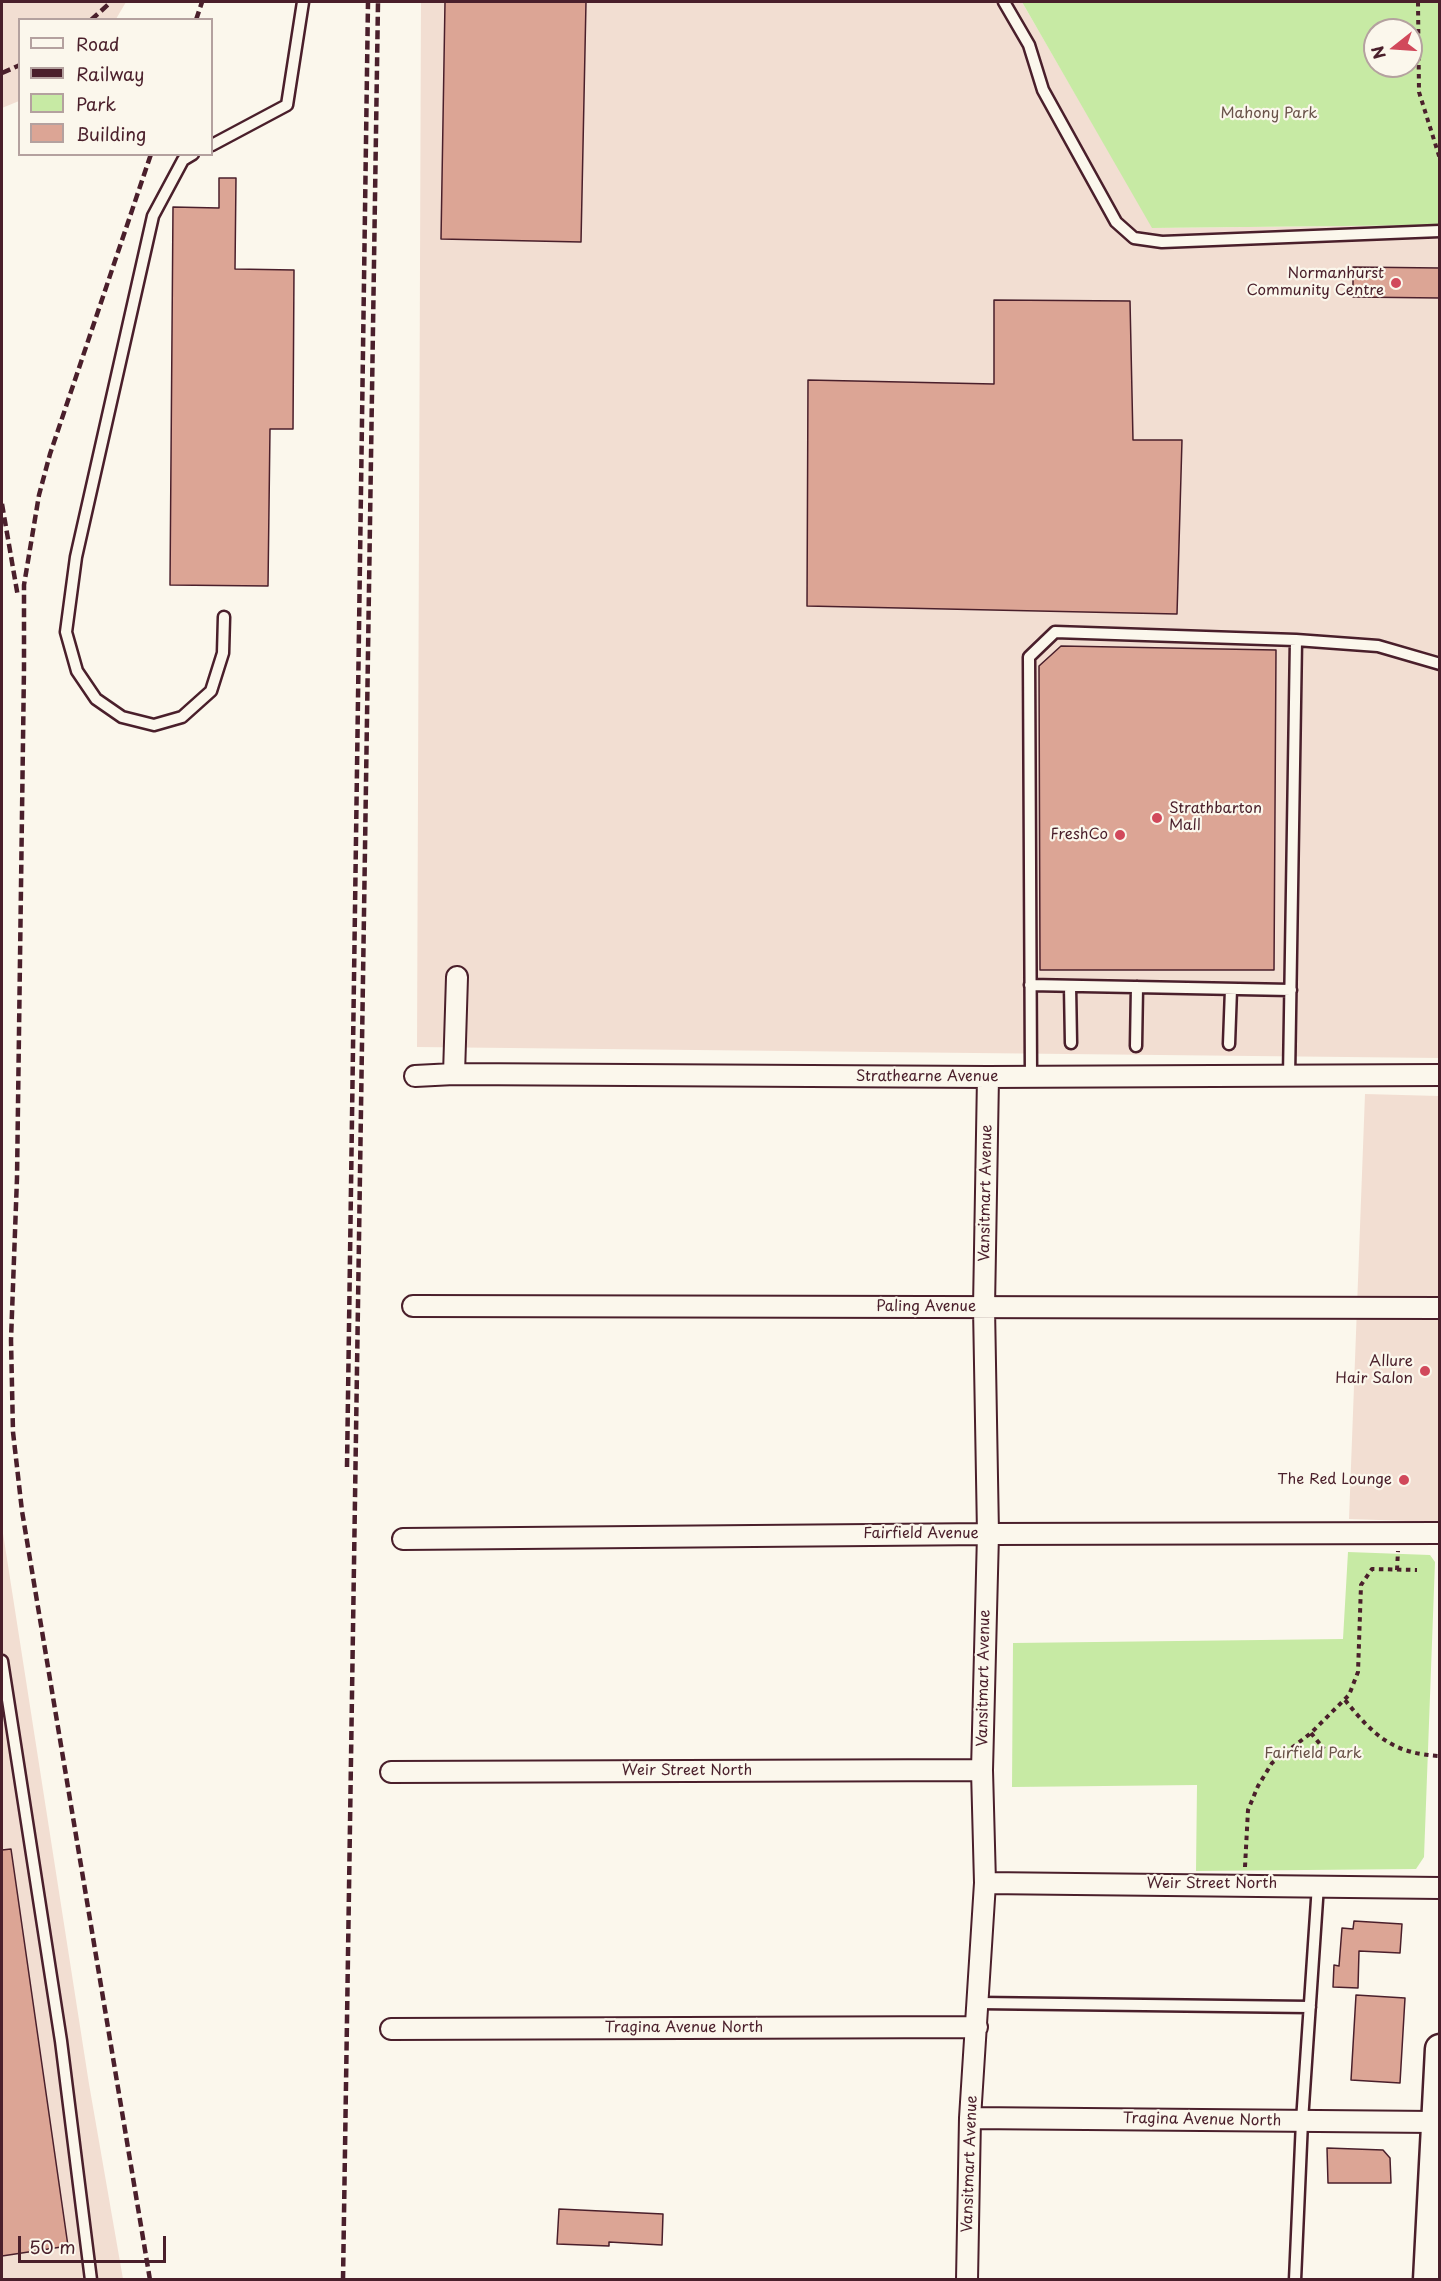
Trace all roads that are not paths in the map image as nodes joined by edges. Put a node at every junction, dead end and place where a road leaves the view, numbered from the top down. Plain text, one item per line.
1 (303, 2) edge
2 (1004, 2) edge
3 (213, 144) edge
4 (190, 156) edge
5 (1440, 231) edge
6 (224, 617) dead end
7 (1296, 640) junction
8 (1440, 664) edge
9 (457, 977) dead end
10 (1030, 985) junction
11 (1070, 986) junction
12 (1137, 987) junction
13 (1231, 989) junction
14 (1291, 990) junction
15 (1071, 1043) dead end
16 (1229, 1044) dead end
17 (1136, 1046) dead end
18 (454, 1074) junction
19 (1440, 1075) edge
20 (415, 1076) dead end
21 (988, 1077) junction
22 (1031, 1077) junction
23 (1289, 1077) junction
24 (413, 1306) dead end
25 (984, 1307) junction
26 (1440, 1308) edge
27 (988, 1533) junction
28 (1440, 1533) edge
29 (403, 1539) dead end
30 (2, 1661) edge
31 (982, 1770) junction
32 (391, 1772) dead end
33 (985, 1883) junction
34 (1318, 1885) junction
35 (1440, 1888) edge
36 (979, 2003) junction
37 (1310, 2007) junction
38 (977, 2027) junction
39 (391, 2028) dead end
40 (1440, 2049) edge
41 (1437, 2106) edge
42 (970, 2118) junction
43 (1302, 2121) junction
44 (91, 2280) edge
45 (967, 2280) edge
46 (1295, 2280) edge
47 (1428, 2280) edge

1 - 3 lane
2 - 5 lane
4 - 6 lane
7 - 8 lane
7 - 10 lane
7 - 14 lane
9 - 18 street
10 - 11 lane
10 - 22 lane
11 - 12 lane
11 - 15 lane
12 - 13 lane
12 - 17 lane
13 - 14 lane
13 - 16 lane
14 - 23 lane
18 - 20 street, Strathearne Avenue
18 - 21 street, Strathearne Avenue
19 - 23 street, Strathearne Avenue
21 - 22 street, Strathearne Avenue
21 - 25 street, Vansitmart Avenue
22 - 23 street, Strathearne Avenue
24 - 25 street, Paling Avenue
25 - 26 street, Paling Avenue
25 - 27 street, Vansitmart Avenue
27 - 28 street, Fairfield Avenue
27 - 29 street, Fairfield Avenue
27 - 31 street, Vansitmart Avenue
30 - 44 lane
31 - 32 street, Weir Street North
31 - 33 street, Vansitmart Avenue
33 - 34 street, Weir Street North
33 - 36 street, Vansitmart Avenue
34 - 35 street, Weir Street North
34 - 37 lane
36 - 37 lane
36 - 38 street, Vansitmart Avenue
37 - 43 lane
38 - 39 street, Tragina Avenue North
38 - 42 street, Vansitmart Avenue
40 - 41 main road
41 - 43 street, Tragina Avenue North
41 - 47 main road
42 - 43 street, Tragina Avenue North
42 - 45 street, Vansitmart Avenue
43 - 46 lane

